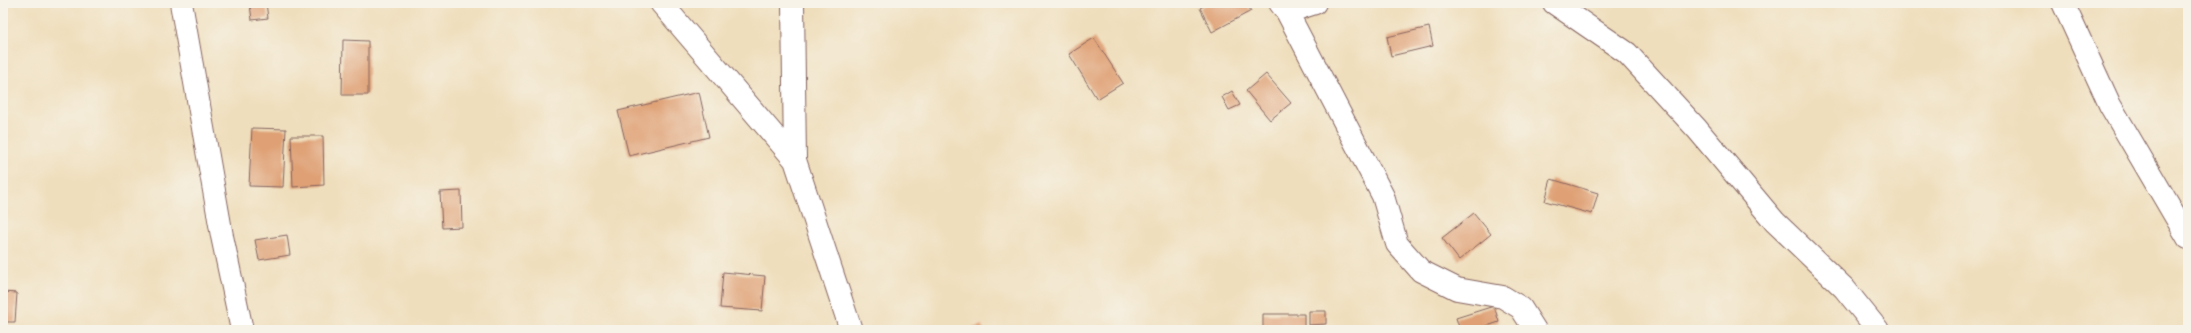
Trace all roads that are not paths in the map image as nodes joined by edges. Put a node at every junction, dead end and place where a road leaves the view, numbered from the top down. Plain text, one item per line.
1 (181, 3) edge
2 (661, 3) edge
3 (793, 3) edge
4 (1315, 3) edge
5 (1554, 3) edge
6 (2063, 3) edge
7 (1283, 7) edge
8 (795, 160) junction
9 (2188, 238) edge
10 (242, 330) edge
11 (851, 330) edge
12 (1535, 330) edge
13 (1878, 330) edge

1 - 10 street
2 - 8 street
3 - 8 street
4 - 7 street
5 - 13 street
6 - 9 street
7 - 12 street
8 - 11 street

